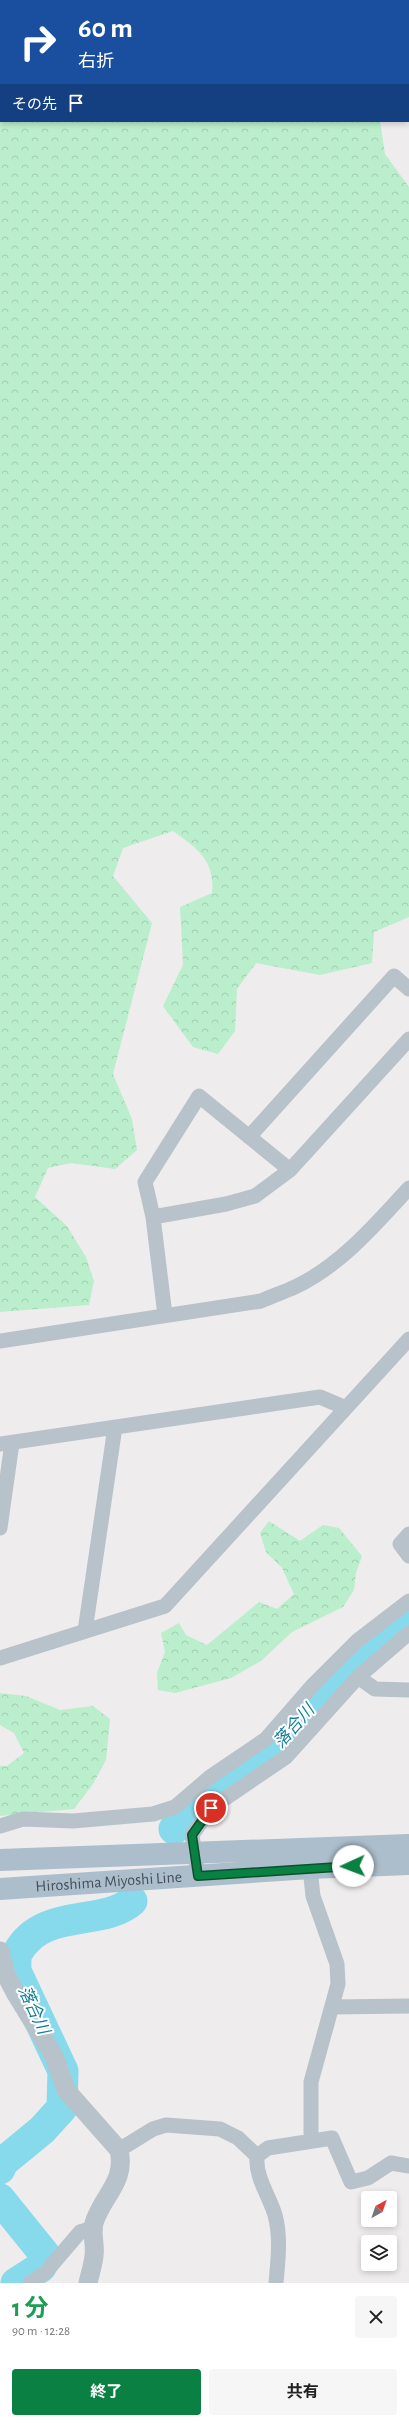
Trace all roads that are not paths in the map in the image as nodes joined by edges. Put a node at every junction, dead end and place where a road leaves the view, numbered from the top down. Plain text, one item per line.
1 (409, 989) edge
2 (409, 1039) edge
3 (249, 1137) junction
4 (290, 1170) junction
5 (409, 1188) edge
6 (153, 1217) junction
7 (165, 1315) junction
8 (409, 1339) edge
9 (0, 1341) edge
10 (346, 1408) junction
11 (115, 1427) junction
12 (6, 1444) edge
13 (0, 1528) edge
14 (409, 1534) edge
15 (409, 1556) edge
16 (409, 1601) edge
17 (85, 1631) junction
18 (409, 1633) edge
19 (0, 1658) edge
20 (358, 1677) junction
21 (409, 1690) edge
22 (0, 1826) edge
23 (409, 1845) edge
24 (196, 1852) junction
25 (0, 1860) edge
26 (409, 1864) edge
27 (310, 1868) junction
28 (198, 1876) junction
29 (0, 1889) edge
30 (0, 1952) edge
31 (3, 1977) edge
32 (409, 2006) edge
33 (332, 2007) junction
34 (311, 2141) junction
35 (119, 2150) junction
36 (257, 2156) junction
37 (409, 2166) edge
38 (93, 2228) junction
39 (30, 2283) edge
40 (88, 2283) edge
41 (276, 2283) edge

1 - 3 street
2 - 4 street
3 - 4 street
3 - 6 street
4 - 6 street
5 - 7 street
6 - 7 street
7 - 9 street
8 - 10 street
10 - 11 street
10 - 17 street
11 - 12 street
11 - 17 street
12 - 13 street
14 - 15 street
16 - 22 street
17 - 19 street
18 - 20 street
20 - 21 street
20 - 24 street
23 - 24 main road, Hiroshima Miyoshi Line
24 - 25 main road, Hiroshima Miyoshi Line
24 - 28 street
26 - 27 main road, Hiroshima Miyoshi Line
27 - 28 main road, Hiroshima Miyoshi Line
27 - 33 street
28 - 29 main road, Hiroshima Miyoshi Line
30 - 31 street
31 - 35 street
32 - 33 street
33 - 34 street
34 - 36 street
34 - 37 street
35 - 36 street
35 - 38 street
36 - 41 street
38 - 39 street
38 - 40 street

